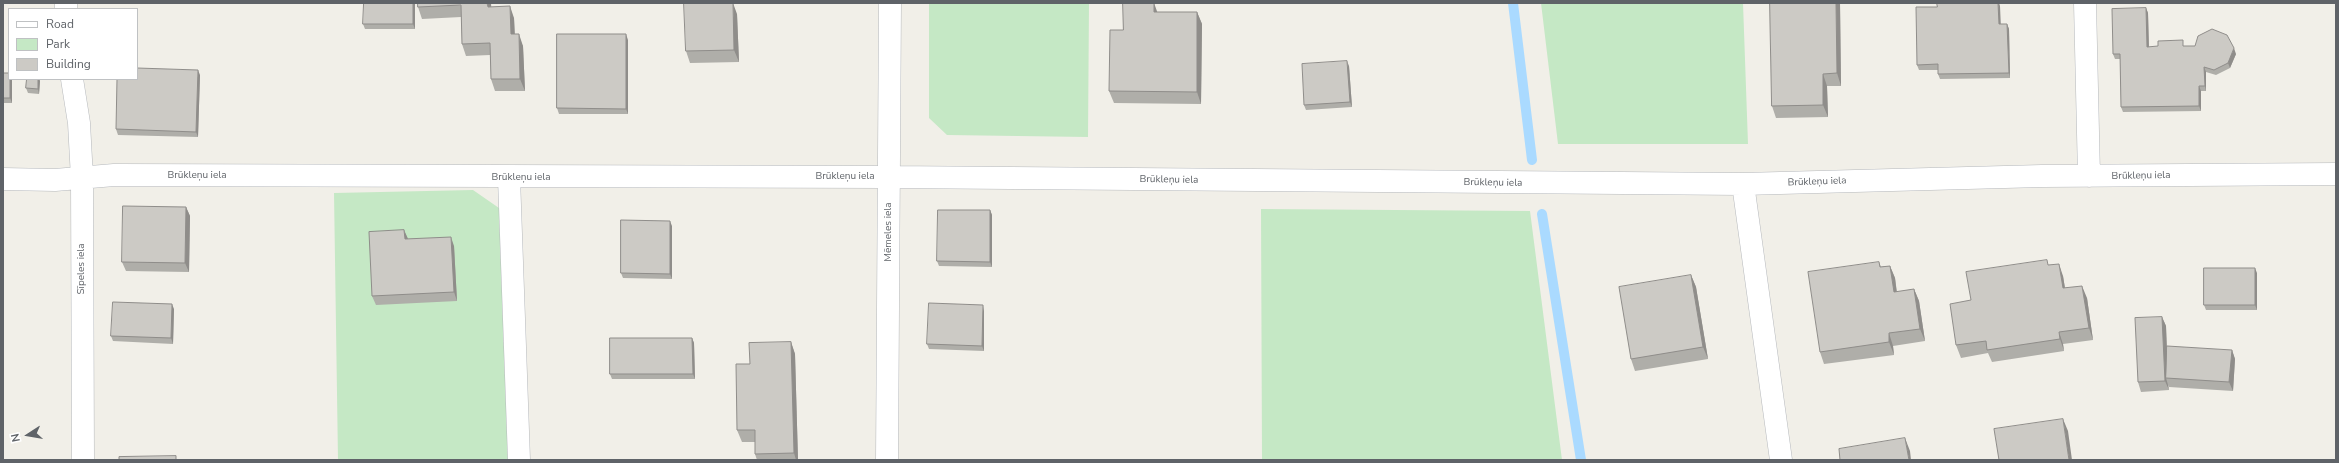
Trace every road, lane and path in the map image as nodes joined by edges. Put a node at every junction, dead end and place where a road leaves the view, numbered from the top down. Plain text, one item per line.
1 (890, 3) edge
2 (2085, 3) edge
3 (72, 80) edge
4 (2336, 174) edge
5 (2089, 176) junction
6 (889, 177) junction
7 (82, 178) junction
8 (510, 178) junction
9 (3, 179) edge
10 (1743, 184) junction
11 (83, 460) edge
12 (519, 460) edge
13 (887, 460) edge
14 (1781, 460) edge

1 - 6 street, Mēmeles iela
2 - 5 street
3 - 7 street, Sīpeles iela
4 - 5 street, Brūkleņu iela
5 - 10 street, Brūkleņu iela
6 - 8 street, Brūkleņu iela
6 - 10 street, Brūkleņu iela
6 - 13 street, Mēmeles iela
7 - 8 street, Brūkleņu iela
7 - 9 street, Brūkleņu iela
7 - 11 street, Sīpeles iela
8 - 12 street
10 - 14 street

